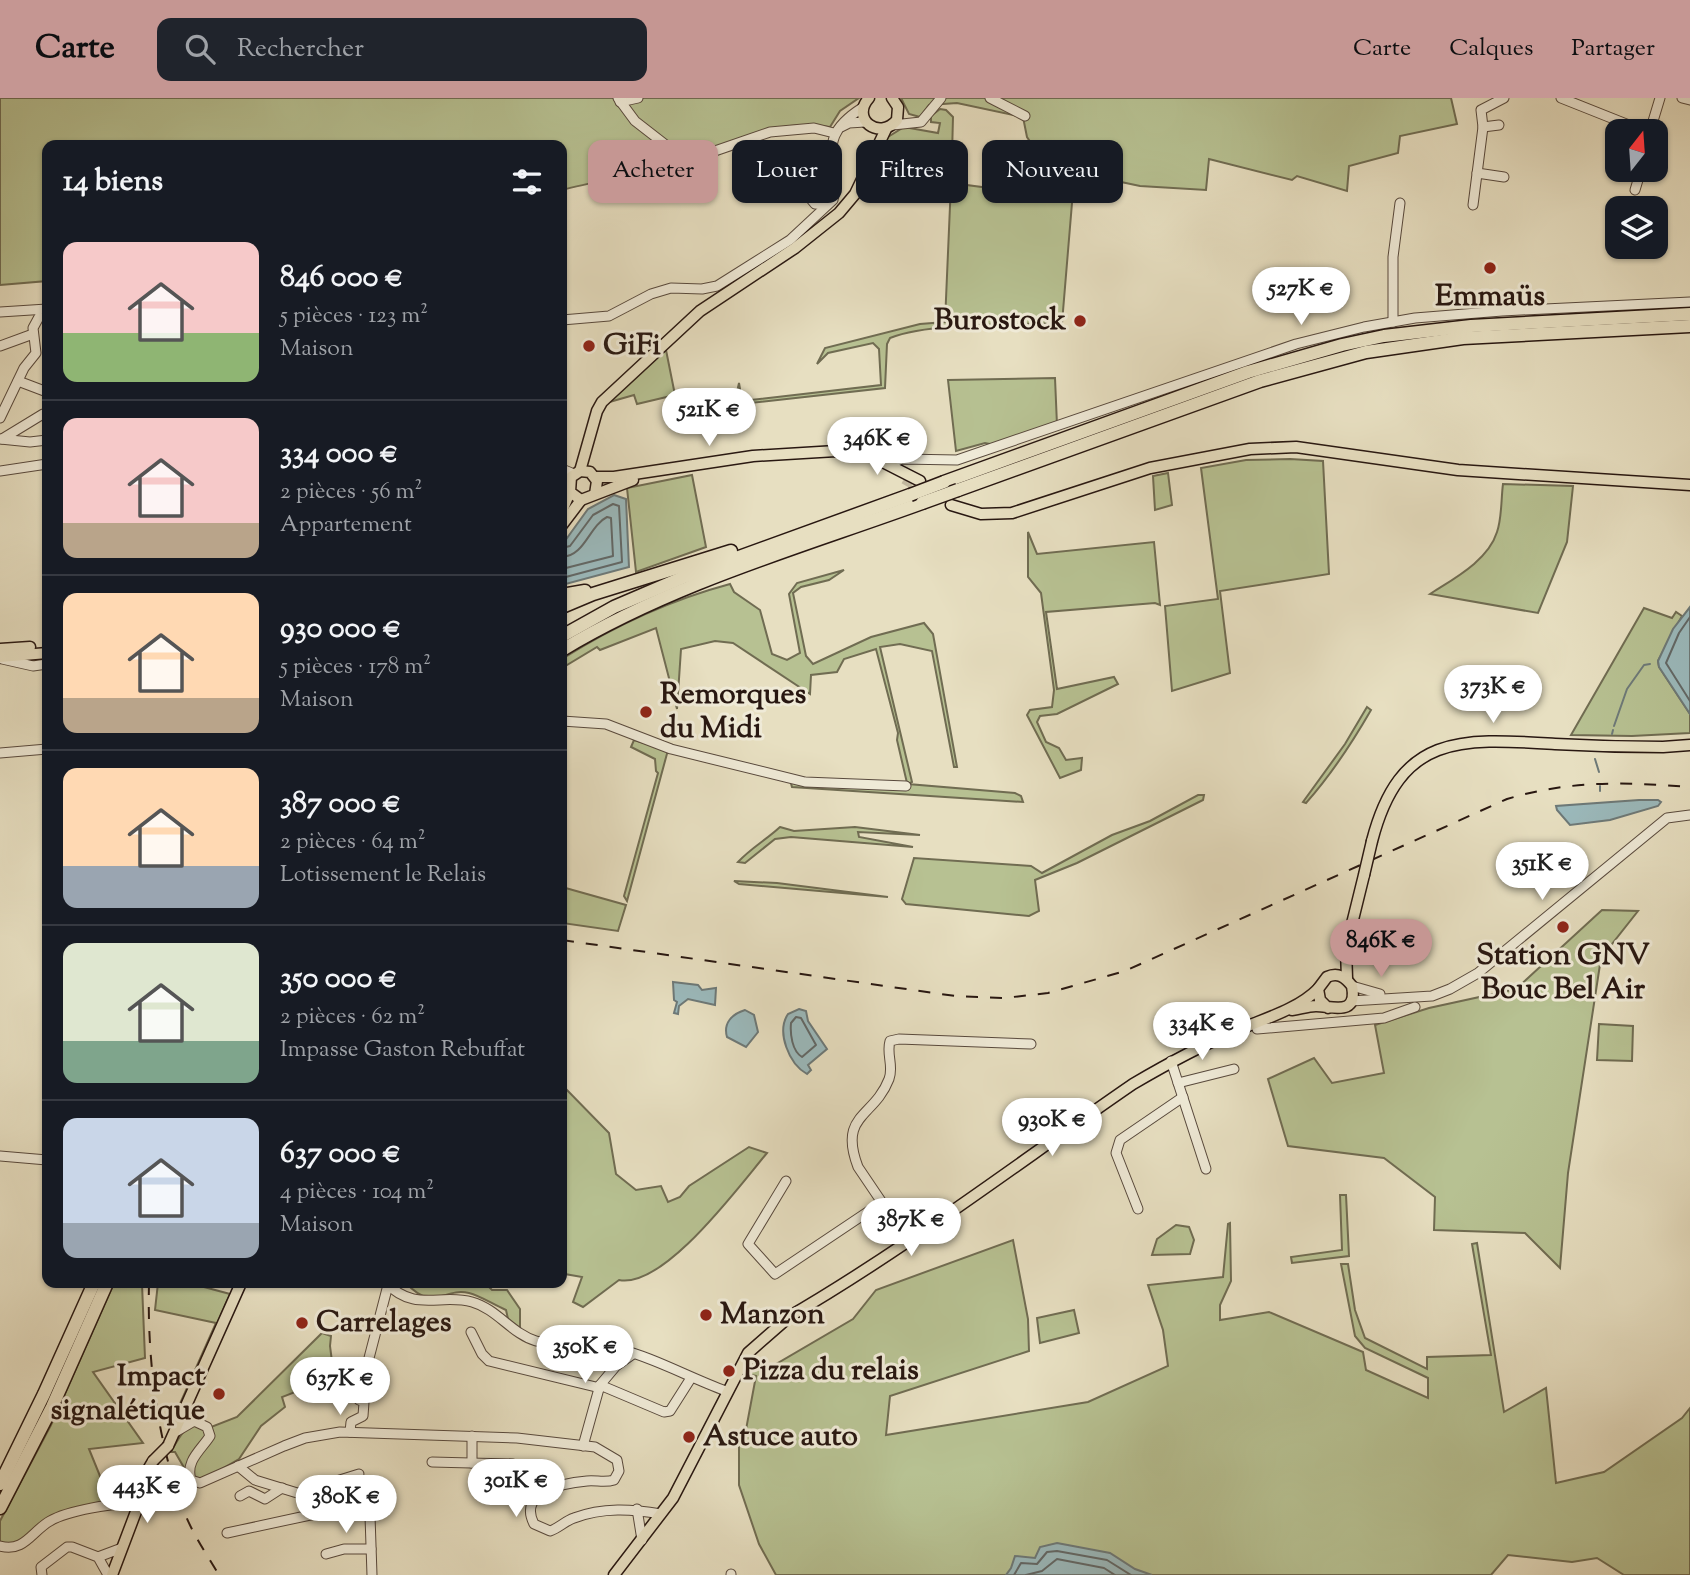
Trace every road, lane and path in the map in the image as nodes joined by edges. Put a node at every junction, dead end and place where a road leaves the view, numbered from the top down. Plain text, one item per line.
1 (638, 98) edge
2 (869, 98) edge
3 (941, 98) edge
4 (990, 98) edge
5 (1504, 98) edge
6 (1561, 98) edge
7 (1660, 98) edge
8 (1682, 98) edge
9 (893, 99) edge
10 (619, 100) edge
11 (1690, 100) edge
12 (862, 108) junction
13 (898, 113) junction
14 (1025, 116) dead end
15 (1614, 119) edge
16 (1654, 119) edge
17 (920, 122) junction
18 (868, 125) junction
19 (1499, 125) dead end
20 (889, 127) junction
21 (1483, 127) junction
22 (835, 131) junction
23 (834, 140) edge
24 (868, 140) edge
25 (881, 140) edge
26 (1477, 173) junction
27 (1504, 177) dead end
28 (1638, 182) edge
29 (1636, 190) dead end
30 (856, 192) edge
31 (812, 203) edge
32 (816, 203) edge
33 (1400, 203) dead end
34 (827, 205) joint
35 (1473, 205) dead end
36 (811, 221) junction
37 (1690, 302) edge
38 (42, 309) edge
39 (0, 312) edge
40 (1690, 314) edge
41 (39, 317) dead end
42 (567, 320) edge
43 (1393, 321) junction
44 (1690, 326) edge
45 (33, 334) junction
46 (0, 346) edge
47 (18, 381) junction
48 (42, 390) edge
49 (4, 397) edge
50 (42, 415) edge
51 (0, 418) edge
52 (591, 438) junction
53 (1, 439) edge
54 (42, 441) edge
55 (753, 457) junction
56 (928, 461) junction
57 (42, 462) edge
58 (42, 463) edge
59 (889, 464) junction
60 (0, 466) edge
61 (671, 470) junction
62 (0, 471) edge
63 (567, 471) edge
64 (577, 472) junction
65 (902, 474) junction
66 (594, 476) junction
67 (920, 481) dead end
68 (567, 485) edge
69 (1690, 485) edge
70 (569, 490) junction
71 (595, 494) junction
72 (567, 496) edge
73 (906, 497) junction
74 (954, 499) junction
75 (581, 500) junction
76 (567, 518) edge
77 (647, 577) junction
78 (567, 594) edge
79 (567, 605) edge
80 (567, 633) edge
81 (42, 646) edge
82 (567, 647) edge
83 (0, 649) edge
84 (42, 654) edge
85 (0, 658) edge
86 (42, 665) edge
87 (567, 721) edge
88 (1690, 746) edge
89 (42, 749) edge
90 (0, 753) edge
91 (906, 786) dead end
92 (1690, 815) edge
93 (1346, 948) junction
94 (1331, 975) junction
95 (1350, 982) junction
96 (1318, 989) junction
97 (1402, 998) junction
98 (1351, 1001) junction
99 (1415, 1007) dead end
100 (1333, 1009) junction
101 (1284, 1011) junction
102 (1339, 1023) junction
103 (1257, 1029) dead end
104 (1031, 1044) dead end
105 (1171, 1061) junction
106 (1234, 1069) dead end
107 (1178, 1083) junction
108 (1183, 1097) junction
109 (0, 1156) edge
110 (0, 1161) edge
111 (42, 1162) edge
112 (42, 1163) edge
113 (1206, 1169) dead end
114 (786, 1181) dead end
115 (881, 1203) junction
116 (1138, 1209) dead end
117 (906, 1239) junction
118 (92, 1288) edge
119 (105, 1288) edge
120 (239, 1288) edge
121 (386, 1288) edge
122 (395, 1288) edge
123 (471, 1332) dead end
124 (633, 1354) junction
125 (369, 1358) dead end
126 (691, 1378) junction
127 (600, 1386) junction
128 (726, 1391) junction
129 (359, 1400) dead end
130 (177, 1431) junction
131 (350, 1432) junction
132 (472, 1436) junction
133 (583, 1446) junction
134 (432, 1462) dead end
135 (472, 1463) junction
136 (513, 1464) dead end
137 (238, 1466) junction
138 (359, 1474) dead end
139 (0, 1484) edge
140 (282, 1488) junction
141 (299, 1493) junction
142 (240, 1496) dead end
143 (140, 1501) junction
144 (330, 1503) junction
145 (0, 1508) edge
146 (637, 1509) junction
147 (662, 1514) junction
148 (227, 1533) dead end
149 (642, 1539) junction
150 (0, 1546) edge
151 (122, 1548) junction
152 (371, 1549) junction
153 (326, 1554) dead end
154 (98, 1557) junction
155 (42, 1575) edge
156 (110, 1575) edge
157 (372, 1575) edge
158 (614, 1575) edge

1 - 10 street
2 - 12 main road
3 - 17 street
4 - 14 street
5 - 21 street
6 - 15 street
7 - 16 street
8 - 11 street
9 - 13 main road
10 - 22 street
12 - 18 main road
12 - 22 street
13 - 17 street
13 - 20 main road
17 - 20 street
18 - 20 main road
18 - 22 street
18 - 24 main road
19 - 21 street
20 - 25 main road
21 - 26 street
22 - 23 street
26 - 27 street
26 - 35 street
28 - 29 street
30 - 52 main road
31 - 36 street
32 - 34 street
33 - 43 street
34 - 36 street
36 - 42 street
37 - 43 street
38 - 39 street
40 - 73 highway, bridge
41 - 45 street
43 - 56 street
44 - 74 highway
45 - 46 street
45 - 47 street
47 - 48 street
47 - 49 street
49 - 51 street
50 - 53 street
52 - 64 main road
52 - 66 main road
53 - 54 street
55 - 59 main road
55 - 61 main road
55 - 65 main road
56 - 59 street
56 - 65 street
57 - 60 street
58 - 62 street
59 - 65 main road
61 - 66 main road
61 - 71 main road
63 - 64 street
64 - 66 main road
64 - 70 main road
65 - 67 main road
66 - 71 main road
68 - 70 street
69 - 74 main road
70 - 72 main road
70 - 75 main road
71 - 75 main road
73 - 77 highway
73 - 80 highway
74 - 82 highway, bridge
75 - 76 main road
77 - 78 highway
77 - 79 highway
81 - 83 main road
84 - 85 main road
85 - 86 street
87 - 91 street
88 - 93 main road, bridge
89 - 90 street
92 - 97 street
93 - 94 main road
93 - 95 main road
94 - 95 main road
94 - 96 main road
95 - 97 street
95 - 98 main road
96 - 100 main road
96 - 101 main road
97 - 98 street
98 - 100 main road
99 - 102 street
100 - 101 main road
100 - 102 street
101 - 105 main road
102 - 103 street
104 - 115 street
105 - 107 street
105 - 117 main road
106 - 107 street
107 - 108 street
108 - 113 street
108 - 116 street
109 - 111 street
110 - 112 street
114 - 115 street
115 - 117 street
117 - 128 main road
118 - 139 highway
119 - 145 highway
120 - 130 main road
121 - 125 street
122 - 124 street
123 - 127 street
124 - 126 street
124 - 127 street
126 - 127 street
126 - 128 street
127 - 133 street
128 - 147 main road
129 - 131 street
130 - 137 street
130 - 143 main road, bridge
131 - 132 street
131 - 137 street
132 - 133 street
132 - 135 street
133 - 146 street
134 - 135 street
135 - 136 street
137 - 140 street
138 - 141 street
140 - 141 street
140 - 142 street
141 - 144 street
143 - 150 street
143 - 151 main road
144 - 148 street
144 - 152 street
146 - 147 street
146 - 149 street
147 - 149 main road
149 - 158 main road
151 - 154 street
151 - 156 main road
152 - 153 street
152 - 157 street
154 - 155 street
154 - 156 street

